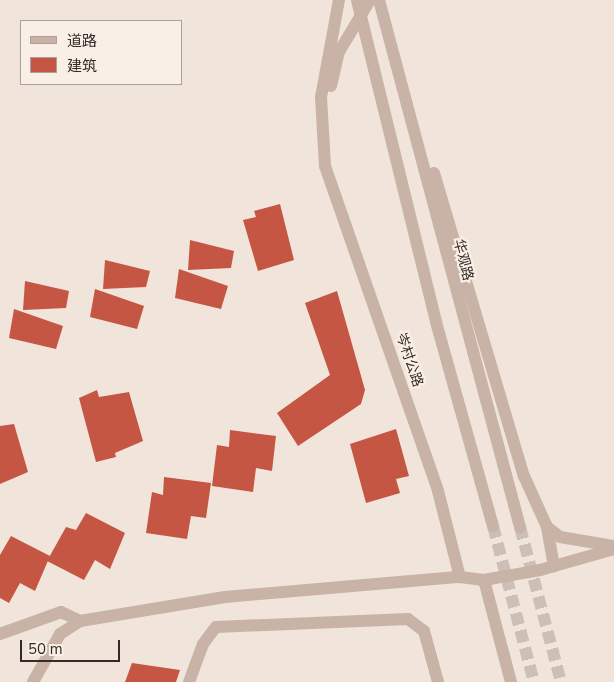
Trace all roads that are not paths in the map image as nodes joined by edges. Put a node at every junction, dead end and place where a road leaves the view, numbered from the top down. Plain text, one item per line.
1 (339, 0) edge
2 (357, 0) edge
3 (370, 0) edge
4 (379, 0) edge
5 (361, 16) junction
6 (411, 114) junction
7 (325, 166) junction
8 (493, 526) tunnel mouth
9 (520, 527) tunnel mouth
10 (547, 527) junction
11 (614, 547) edge
12 (554, 566) junction
13 (460, 576) junction
14 (484, 580) junction
15 (80, 621) junction
16 (0, 634) edge
17 (33, 682) edge
18 (189, 682) edge
19 (438, 682) edge
20 (511, 682) edge

1 - 7 street, 岑村公路
2 - 5 street
3 - 5 street
4 - 6 street, 华观路
5 - 7 street
5 - 8 street
6 - 9 street, 华观路
6 - 10 street
7 - 13 street, 岑村公路
10 - 11 street
10 - 12 street
11 - 12 street
12 - 14 street
13 - 14 street
13 - 15 street
14 - 20 street
15 - 16 street
15 - 17 street
18 - 19 street

